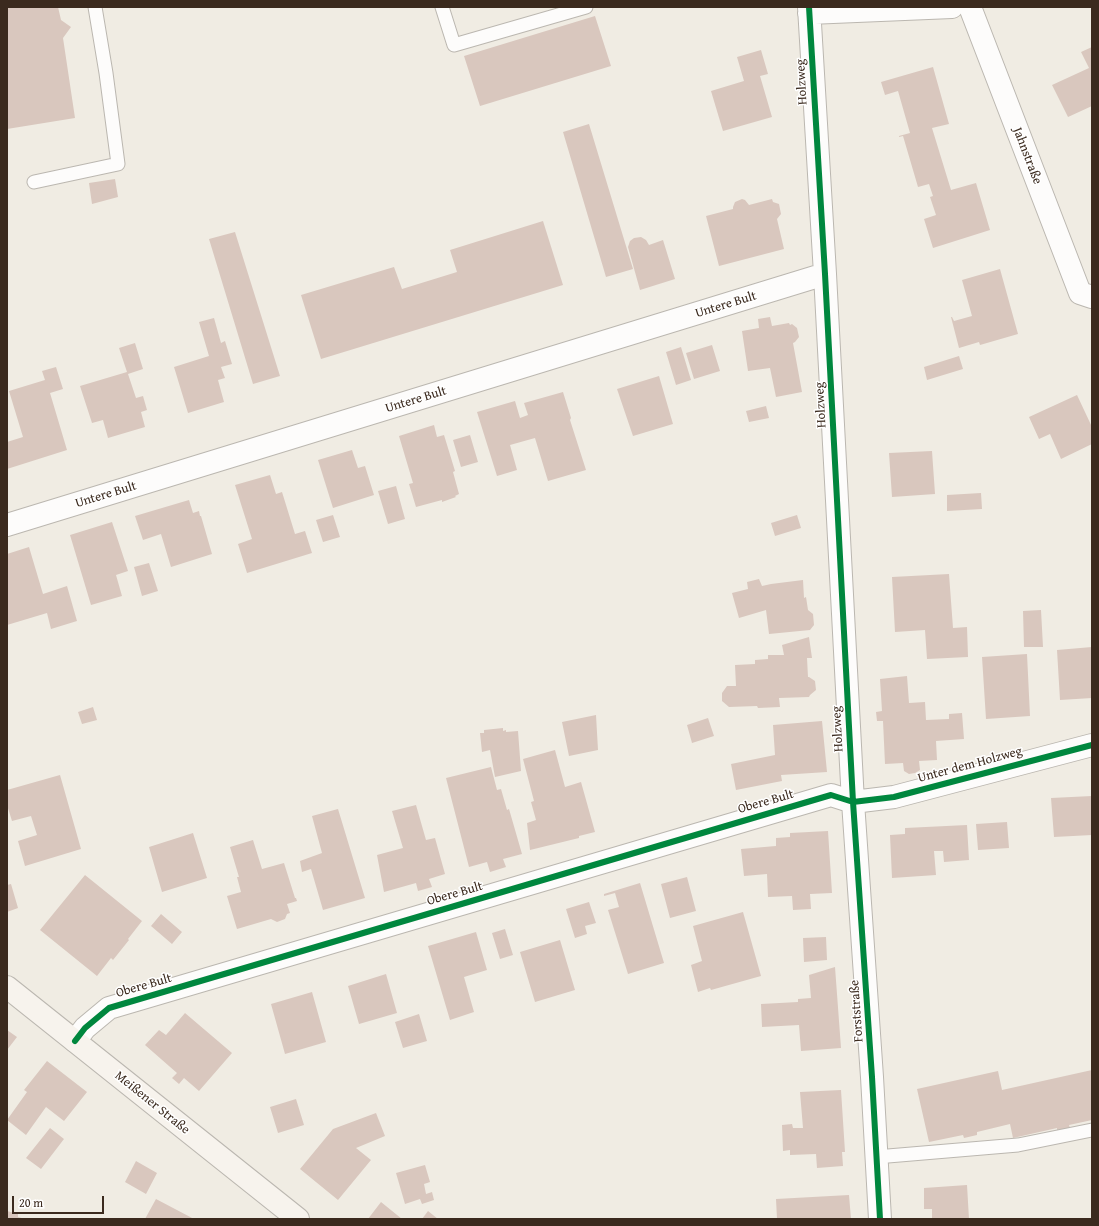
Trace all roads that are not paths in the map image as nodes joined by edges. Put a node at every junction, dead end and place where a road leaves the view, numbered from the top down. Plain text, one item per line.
1 (95, 7) edge
2 (442, 7) edge
3 (586, 7) edge
4 (952, 7) edge
5 (970, 7) edge
6 (809, 10) edge
7 (34, 182) dead end
8 (825, 274) junction
9 (1092, 297) edge
10 (7, 525) edge
11 (1092, 745) edge
12 (853, 802) junction
13 (7, 987) edge
14 (75, 1041) junction
15 (1092, 1130) edge
16 (876, 1157) junction
17 (298, 1219) edge
18 (880, 1219) edge

1 - 7 lane
2 - 3 lane
4 - 6 street
5 - 9 street, Jahnstraße
6 - 8 street, Holzweg
8 - 10 street, Untere Bult
8 - 12 street, Holzweg
11 - 12 street, Unter dem Holzweg
12 - 14 street, Obere Bult
12 - 16 street, Forststraße
13 - 14 street, Meißener Straße
14 - 17 street, Meißener Straße
15 - 16 lane
16 - 18 street, Forststraße

